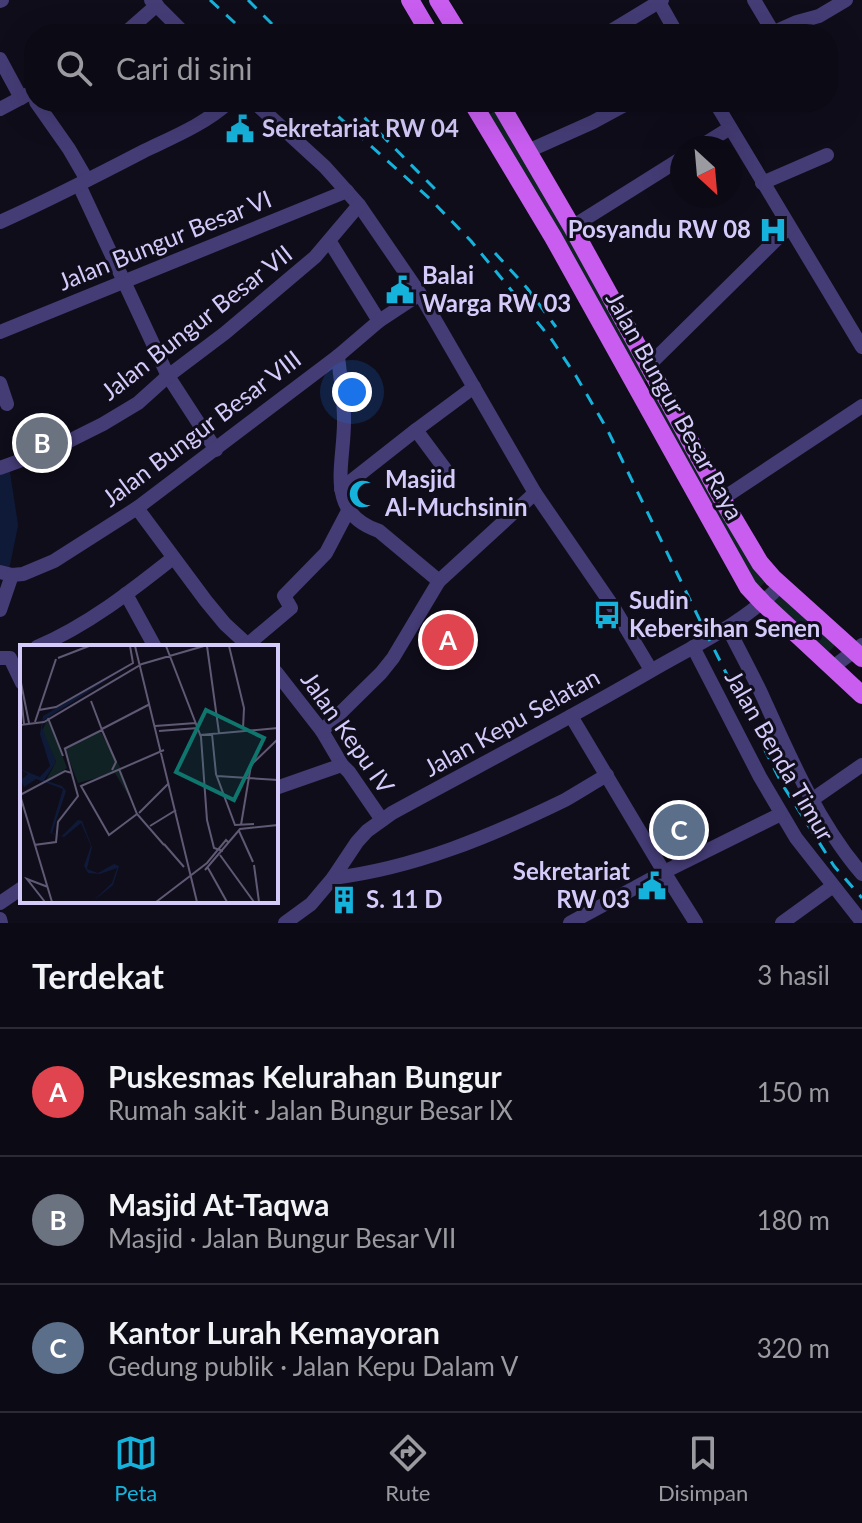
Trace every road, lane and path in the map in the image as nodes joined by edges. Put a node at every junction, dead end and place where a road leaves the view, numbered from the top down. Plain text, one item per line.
1 (410, 0) edge
2 (438, 0) edge
3 (754, 0) edge
4 (846, 0) edge
5 (660, 1) edge
6 (154, 3) edge
7 (134, 24) edge
8 (175, 24) edge
9 (424, 24) edge
10 (453, 24) edge
11 (622, 24) edge
12 (672, 24) edge
13 (767, 24) edge
14 (792, 24) edge
15 (0, 59) edge
16 (24, 88) edge
17 (24, 100) edge
18 (0, 109) edge
19 (42, 112) edge
20 (217, 112) edge
21 (265, 112) edge
22 (478, 112) edge
23 (504, 112) edge
24 (612, 112) edge
25 (721, 112) edge
26 (730, 128) junction
27 (717, 136) edge
28 (528, 151) junction
29 (827, 155) dead end
30 (670, 166) edge
31 (83, 182) junction
32 (762, 183) junction
33 (347, 191) junction
34 (359, 205) junction
35 (0, 222) edge
36 (572, 227) junction
37 (789, 227) junction
38 (330, 242) junction
39 (124, 282) junction
40 (420, 294) junction
41 (379, 321) junction
42 (0, 332) edge
43 (862, 347) edge
44 (338, 356) junction
45 (649, 365) junction
46 (168, 376) junction
47 (0, 383) edge
48 (474, 387) junction
49 (7, 404) dead end
50 (862, 406) edge
51 (416, 430) junction
52 (216, 450) junction
53 (0, 468) edge
54 (445, 469) dead end
55 (341, 489) junction
56 (535, 493) junction
57 (722, 499) junction
58 (137, 508) junction
59 (348, 511) junction
60 (173, 558) junction
61 (6, 574) edge
62 (439, 581) junction
63 (781, 585) junction
64 (126, 594) junction
65 (763, 603) junction
66 (0, 610) edge
67 (728, 628) junction
68 (41, 645) edge
69 (154, 645) edge
70 (247, 645) edge
71 (249, 645) edge
72 (693, 647) junction
73 (859, 651) edge
74 (11, 656) edge
75 (833, 667) junction
76 (651, 670) junction
77 (278, 677) edge
78 (20, 678) edge
79 (862, 695) edge
80 (571, 716) junction
81 (322, 731) junction
82 (342, 765) junction
83 (862, 765) edge
84 (607, 775) junction
85 (278, 787) edge
86 (813, 799) junction
87 (781, 814) junction
88 (382, 820) junction
89 (349, 854) junction
90 (860, 867) edge
91 (664, 872) junction
92 (362, 873) junction
93 (333, 878) junction
94 (833, 886) junction
95 (20, 889) edge
96 (0, 903) edge
97 (304, 918) edge
98 (862, 922) edge
99 (285, 923) edge
100 (570, 923) edge
101 (696, 923) edge
102 (782, 923) edge

1 - 9 main road
2 - 10 main road
3 - 13 street
4 - 14 street
5 - 11 street
5 - 12 street
6 - 7 street
6 - 8 street
15 - 16 street
17 - 18 street
19 - 31 street
20 - 31 street
21 - 33 street
22 - 65 main road, Jalan Bungur Besar Raya
23 - 28 main road, Jalan Bungur Besar Raya
24 - 28 street
25 - 26 street
26 - 27 street
26 - 32 street
28 - 36 main road, Jalan Bungur Besar Raya
29 - 32 street
30 - 36 street
31 - 35 street
31 - 39 street
32 - 37 street
33 - 34 street
33 - 39 street, Jalan Bungur Besar VI
34 - 38 street, Jalan Bungur Besar VII
34 - 40 street
36 - 45 main road, Jalan Bungur Besar Raya
37 - 43 street
37 - 45 street
38 - 41 street
38 - 46 street, Jalan Bungur Besar VII
39 - 42 street, Jalan Bungur Besar VI
39 - 46 street
40 - 41 street, Jalan Bungur Besar VIII
40 - 48 street
41 - 44 street, Jalan Bungur Besar VIII
44 - 52 street, Jalan Bungur Besar VIII
44 - 55 street
45 - 57 main road, Jalan Bungur Besar Raya
46 - 52 street
46 - 53 street, Jalan Bungur Besar VII
47 - 49 street
48 - 51 street
48 - 56 street
50 - 57 street
51 - 54 street
51 - 55 street
52 - 58 street, Jalan Bungur Besar VIII
55 - 59 street
56 - 62 street
56 - 76 street
57 - 63 main road, Jalan Bungur Besar Raya
58 - 60 street
58 - 61 street, Jalan Bungur Besar VIII
59 - 62 street
59 - 71 street
60 - 64 street
60 - 70 street
61 - 66 street
62 - 81 street
63 - 65 street, Jalan Kepu Selatan
63 - 73 main road, Jalan Bungur Besar Raya
64 - 68 street
64 - 69 street
65 - 67 street, Jalan Kepu Selatan
65 - 75 main road, Jalan Bungur Besar Raya
67 - 72 street, Jalan Kepu Selatan
67 - 86 street
72 - 76 street, Jalan Kepu Selatan
72 - 87 street, Jalan Benda Timur
73 - 75 street
74 - 78 street
75 - 79 main road, Jalan Bungur Besar Raya
76 - 80 street, Jalan Kepu Selatan
77 - 81 street, Jalan Kepu IV
80 - 84 street
80 - 88 street, Jalan Kepu Selatan
81 - 82 street, Jalan Kepu IV
82 - 85 street
82 - 88 street, Jalan Kepu IV
83 - 86 street
84 - 91 street
84 - 92 street
86 - 90 street
87 - 91 street
87 - 94 street, Jalan Benda Timur
88 - 89 street, Jalan Kepu Selatan
89 - 92 street
89 - 93 street, Jalan Kepu Selatan
91 - 100 street
91 - 101 street
92 - 93 street
93 - 97 street, Jalan Kepu Selatan
94 - 98 street, Jalan Benda Timur
94 - 102 street
95 - 96 street
97 - 99 street, Jalan Kepu Selatan

